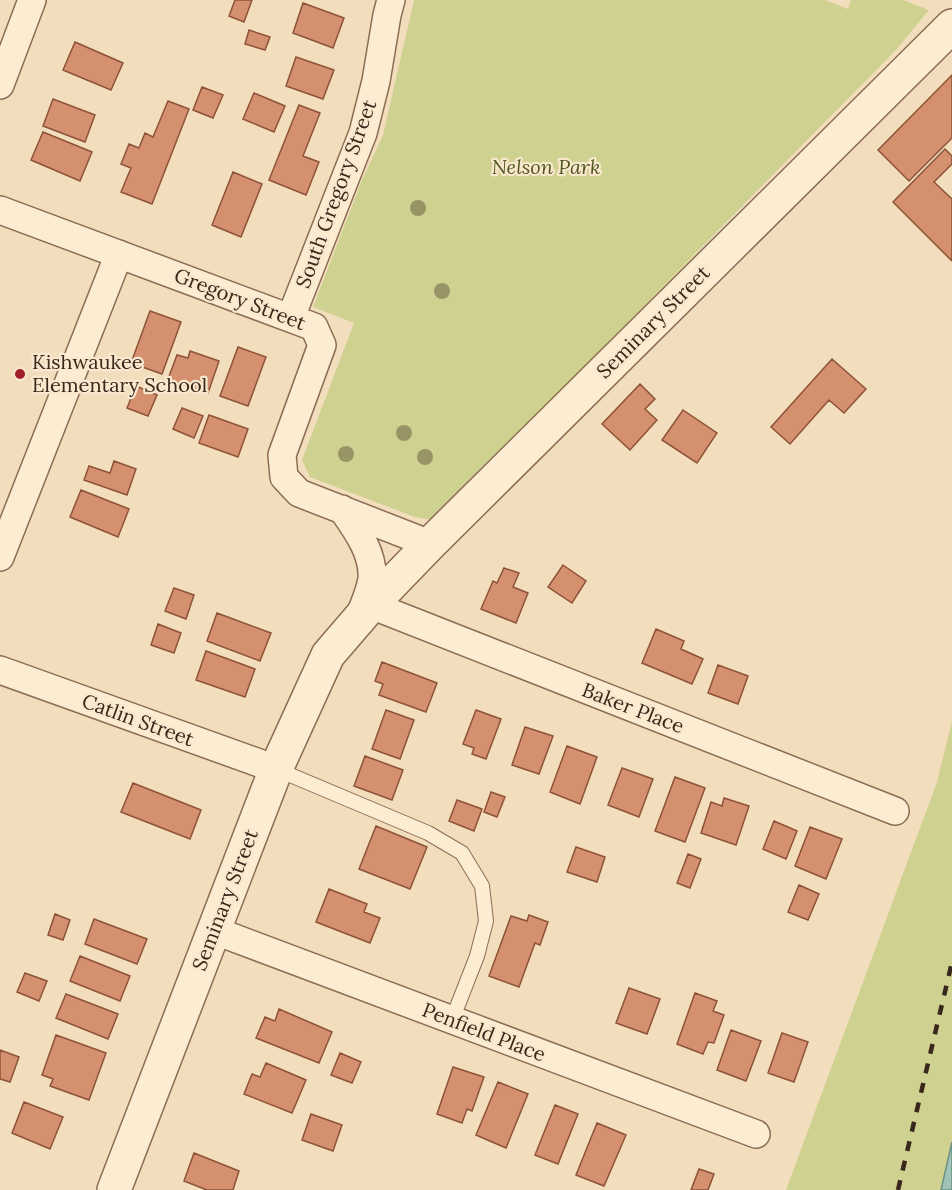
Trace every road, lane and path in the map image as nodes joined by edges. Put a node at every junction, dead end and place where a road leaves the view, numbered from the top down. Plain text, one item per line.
1 (32, 0) edge
2 (391, 0) edge
3 (952, 26) edge
4 (0, 85) edge
5 (0, 210) edge
6 (119, 254) junction
7 (291, 317) junction
8 (342, 509) junction
9 (430, 544) junction
10 (0, 557) edge
11 (364, 613) junction
12 (0, 670) edge
13 (276, 769) junction
14 (895, 811) dead end
15 (213, 930) junction
16 (452, 1020) junction
17 (756, 1134) dead end
18 (114, 1190) edge

1 - 4 street
2 - 7 street, South Gregory Street
3 - 9 street, Seminary Street
5 - 6 street, Gregory Street
6 - 7 street, Gregory Street
6 - 10 street
7 - 8 street, Gregory Street
8 - 9 street, Gregory Street
8 - 11 street, Seminary Street
9 - 11 street, Seminary Street
11 - 13 street, Seminary Street
11 - 14 street, Baker Place
12 - 13 street, Catlin Street
13 - 15 street, Seminary Street
13 - 16 lane
15 - 16 street, Penfield Place
15 - 18 street, Seminary Street
16 - 17 street, Penfield Place

